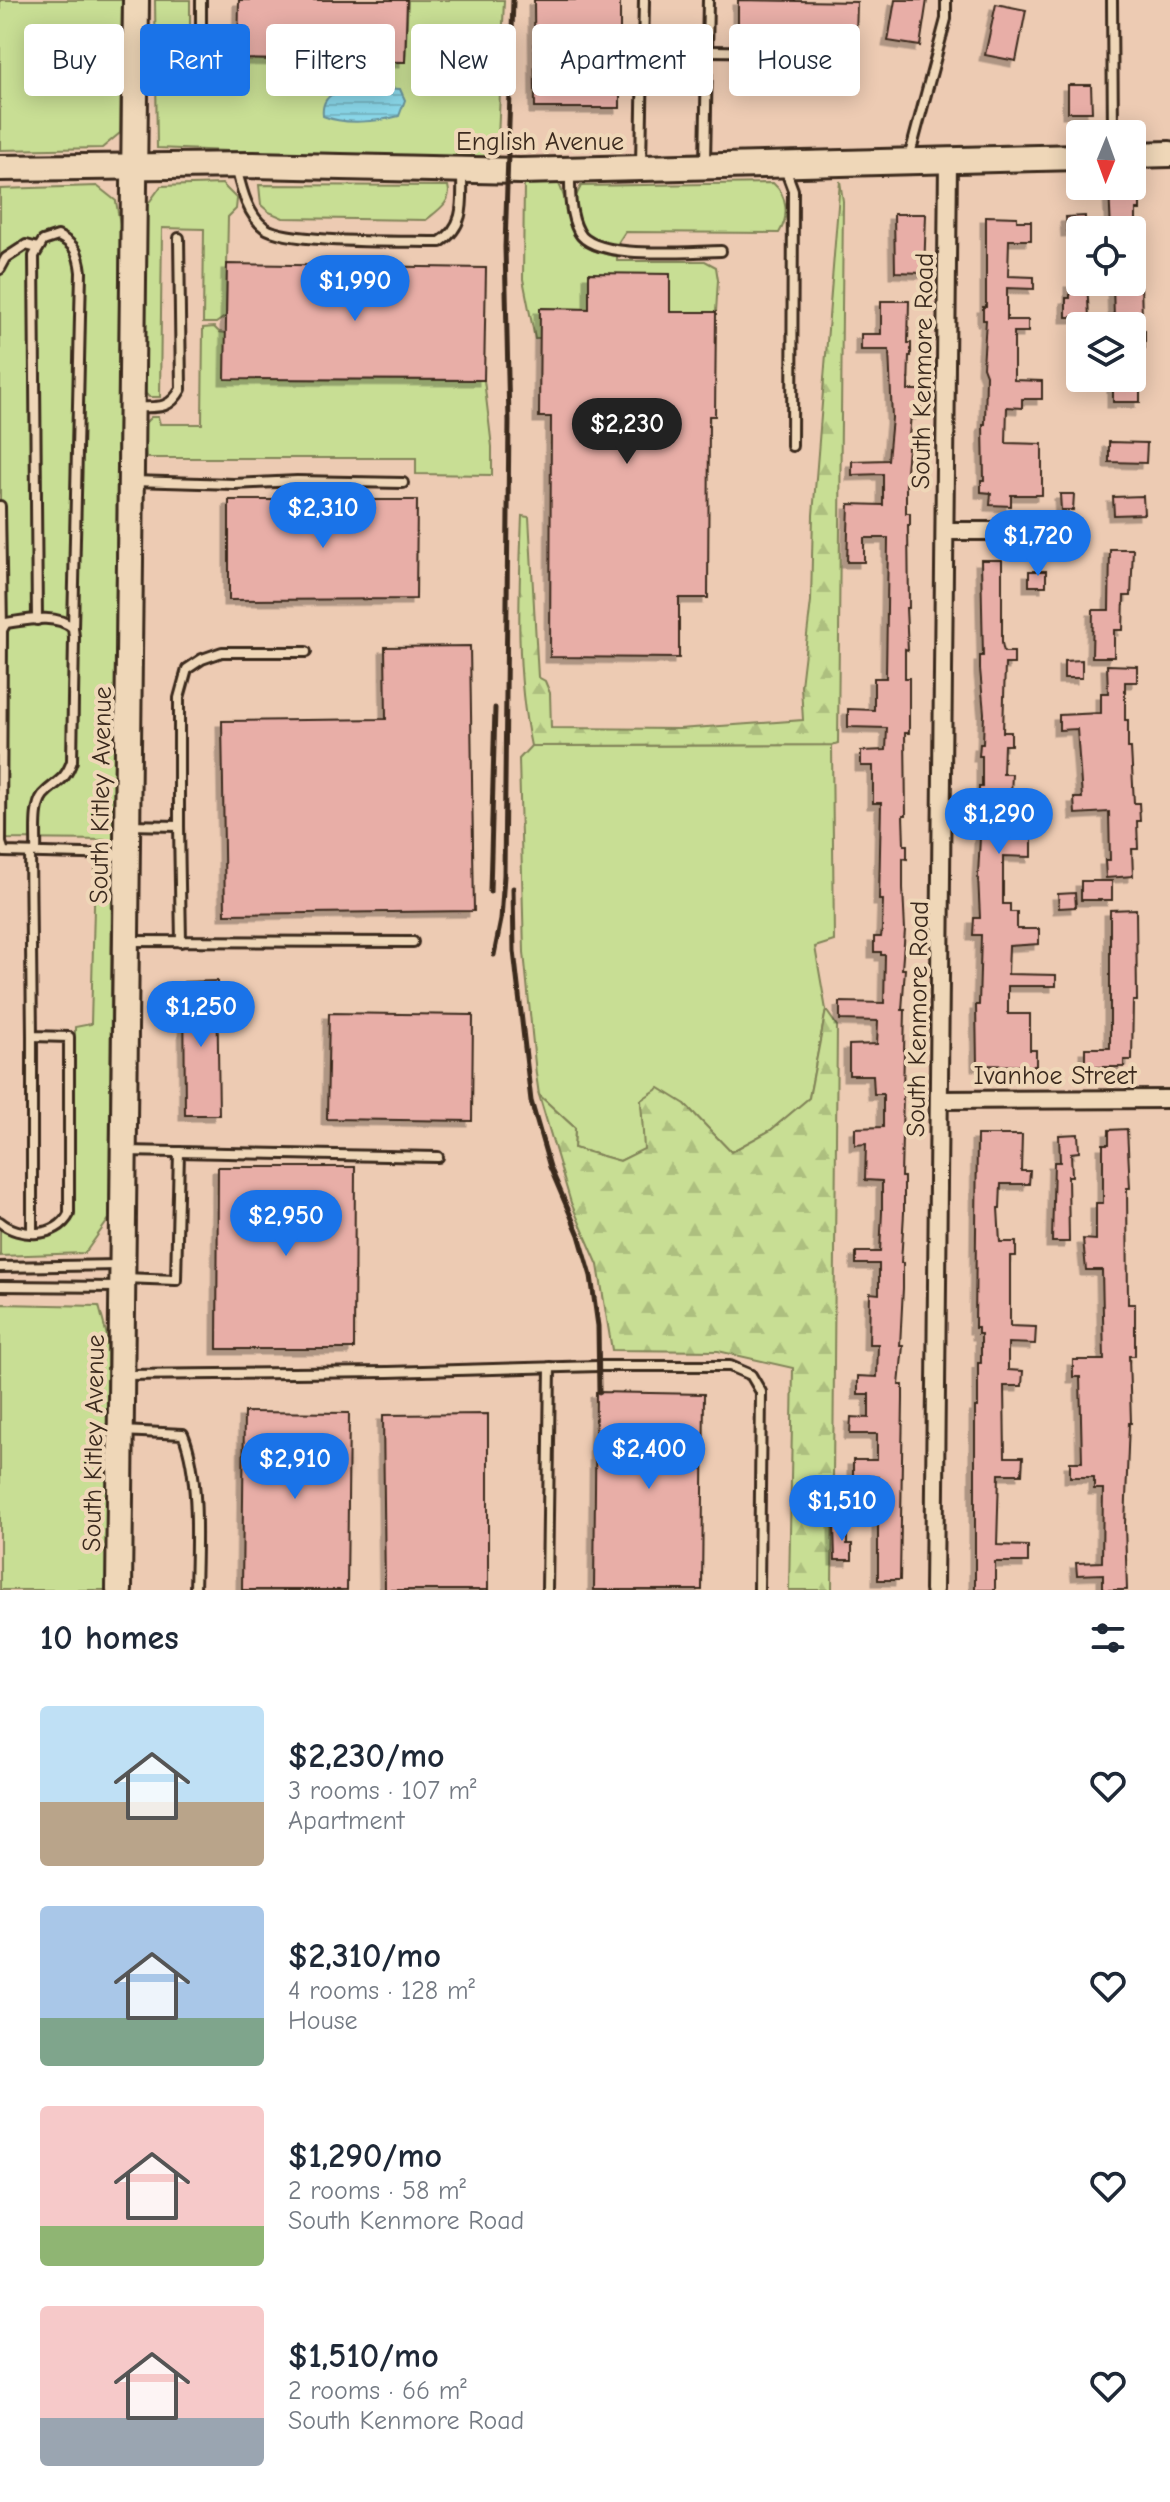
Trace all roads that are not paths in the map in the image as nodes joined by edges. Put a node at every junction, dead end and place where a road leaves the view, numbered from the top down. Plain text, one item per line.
1 (136, 0) edge
2 (201, 0) edge
3 (644, 0) edge
4 (708, 0) edge
5 (946, 0) edge
6 (1112, 0) edge
7 (201, 24) edge
8 (708, 24) edge
9 (707, 96) edge
10 (1113, 120) edge
11 (1170, 154) edge
12 (1146, 155) edge
13 (1066, 157) edge
14 (948, 161) junction
15 (907, 162) junction
16 (236, 165) junction
17 (135, 166) junction
18 (784, 166) junction
19 (0, 168) edge
20 (705, 168) junction
21 (462, 169) junction
22 (641, 169) junction
23 (570, 170) junction
24 (179, 238) dead end
25 (38, 248) junction
26 (721, 251) dead end
27 (0, 269) edge
28 (132, 407) junction
29 (792, 446) dead end
30 (132, 481) junction
31 (403, 483) dead end
32 (0, 506) edge
33 (945, 531) junction
34 (1056, 531) dead end
35 (37, 620) junction
36 (73, 628) junction
37 (2, 630) junction
38 (306, 652) dead end
39 (128, 825) junction
40 (179, 826) junction
41 (2, 852) edge
42 (33, 853) junction
43 (127, 855) junction
44 (126, 941) junction
45 (181, 942) junction
46 (413, 942) dead end
47 (32, 1036) junction
48 (1170, 1099) edge
49 (940, 1100) junction
50 (124, 1151) junction
51 (179, 1152) junction
52 (438, 1157) dead end
53 (0, 1222) edge
54 (32, 1233) junction
55 (0, 1267) edge
56 (123, 1277) junction
57 (0, 1286) edge
58 (550, 1367) junction
59 (122, 1375) junction
60 (121, 1431) junction
61 (119, 1590) edge
62 (195, 1590) edge
63 (547, 1590) edge
64 (759, 1590) edge
65 (934, 1590) edge

1 - 17 street, South Kitley Avenue
2 - 7 lane
3 - 22 lane
4 - 8 lane
5 - 15 lane
6 - 10 lane
9 - 20 lane
11 - 12 street
13 - 14 street, English Avenue
14 - 15 street, English Avenue
14 - 33 street, South Kenmore Road
15 - 18 street, English Avenue
16 - 17 street, English Avenue
16 - 21 street, English Avenue
16 - 21 lane
17 - 19 street, English Avenue
17 - 28 street, South Kitley Avenue
18 - 20 street, English Avenue
18 - 29 lane
20 - 22 street, English Avenue
21 - 23 street, English Avenue
22 - 23 street, English Avenue
23 - 26 lane
24 - 28 lane
25 - 27 lane
25 - 35 lane
25 - 36 lane
28 - 30 street, South Kitley Avenue
30 - 31 lane
30 - 39 street, South Kitley Avenue
32 - 37 lane
33 - 34 street
33 - 49 street, South Kenmore Road
35 - 36 lane
35 - 37 lane
36 - 42 lane
37 - 41 lane
38 - 40 lane
39 - 40 lane
39 - 43 street, South Kitley Avenue
40 - 45 lane
41 - 42 lane
42 - 43 lane
42 - 47 lane
43 - 44 street, South Kitley Avenue
44 - 45 lane
44 - 50 street, South Kitley Avenue
45 - 46 lane
47 - 54 lane
47 - 54 lane
48 - 49 street, Ivanhoe Street
49 - 65 street, South Kenmore Road
50 - 51 lane
50 - 56 street, South Kitley Avenue
51 - 52 lane
51 - 56 lane
53 - 54 lane
55 - 56 lane
56 - 57 lane
56 - 59 street, South Kitley Avenue
58 - 59 lane
58 - 63 lane
58 - 64 lane
59 - 60 street, South Kitley Avenue
60 - 61 street, South Kitley Avenue
60 - 62 lane

